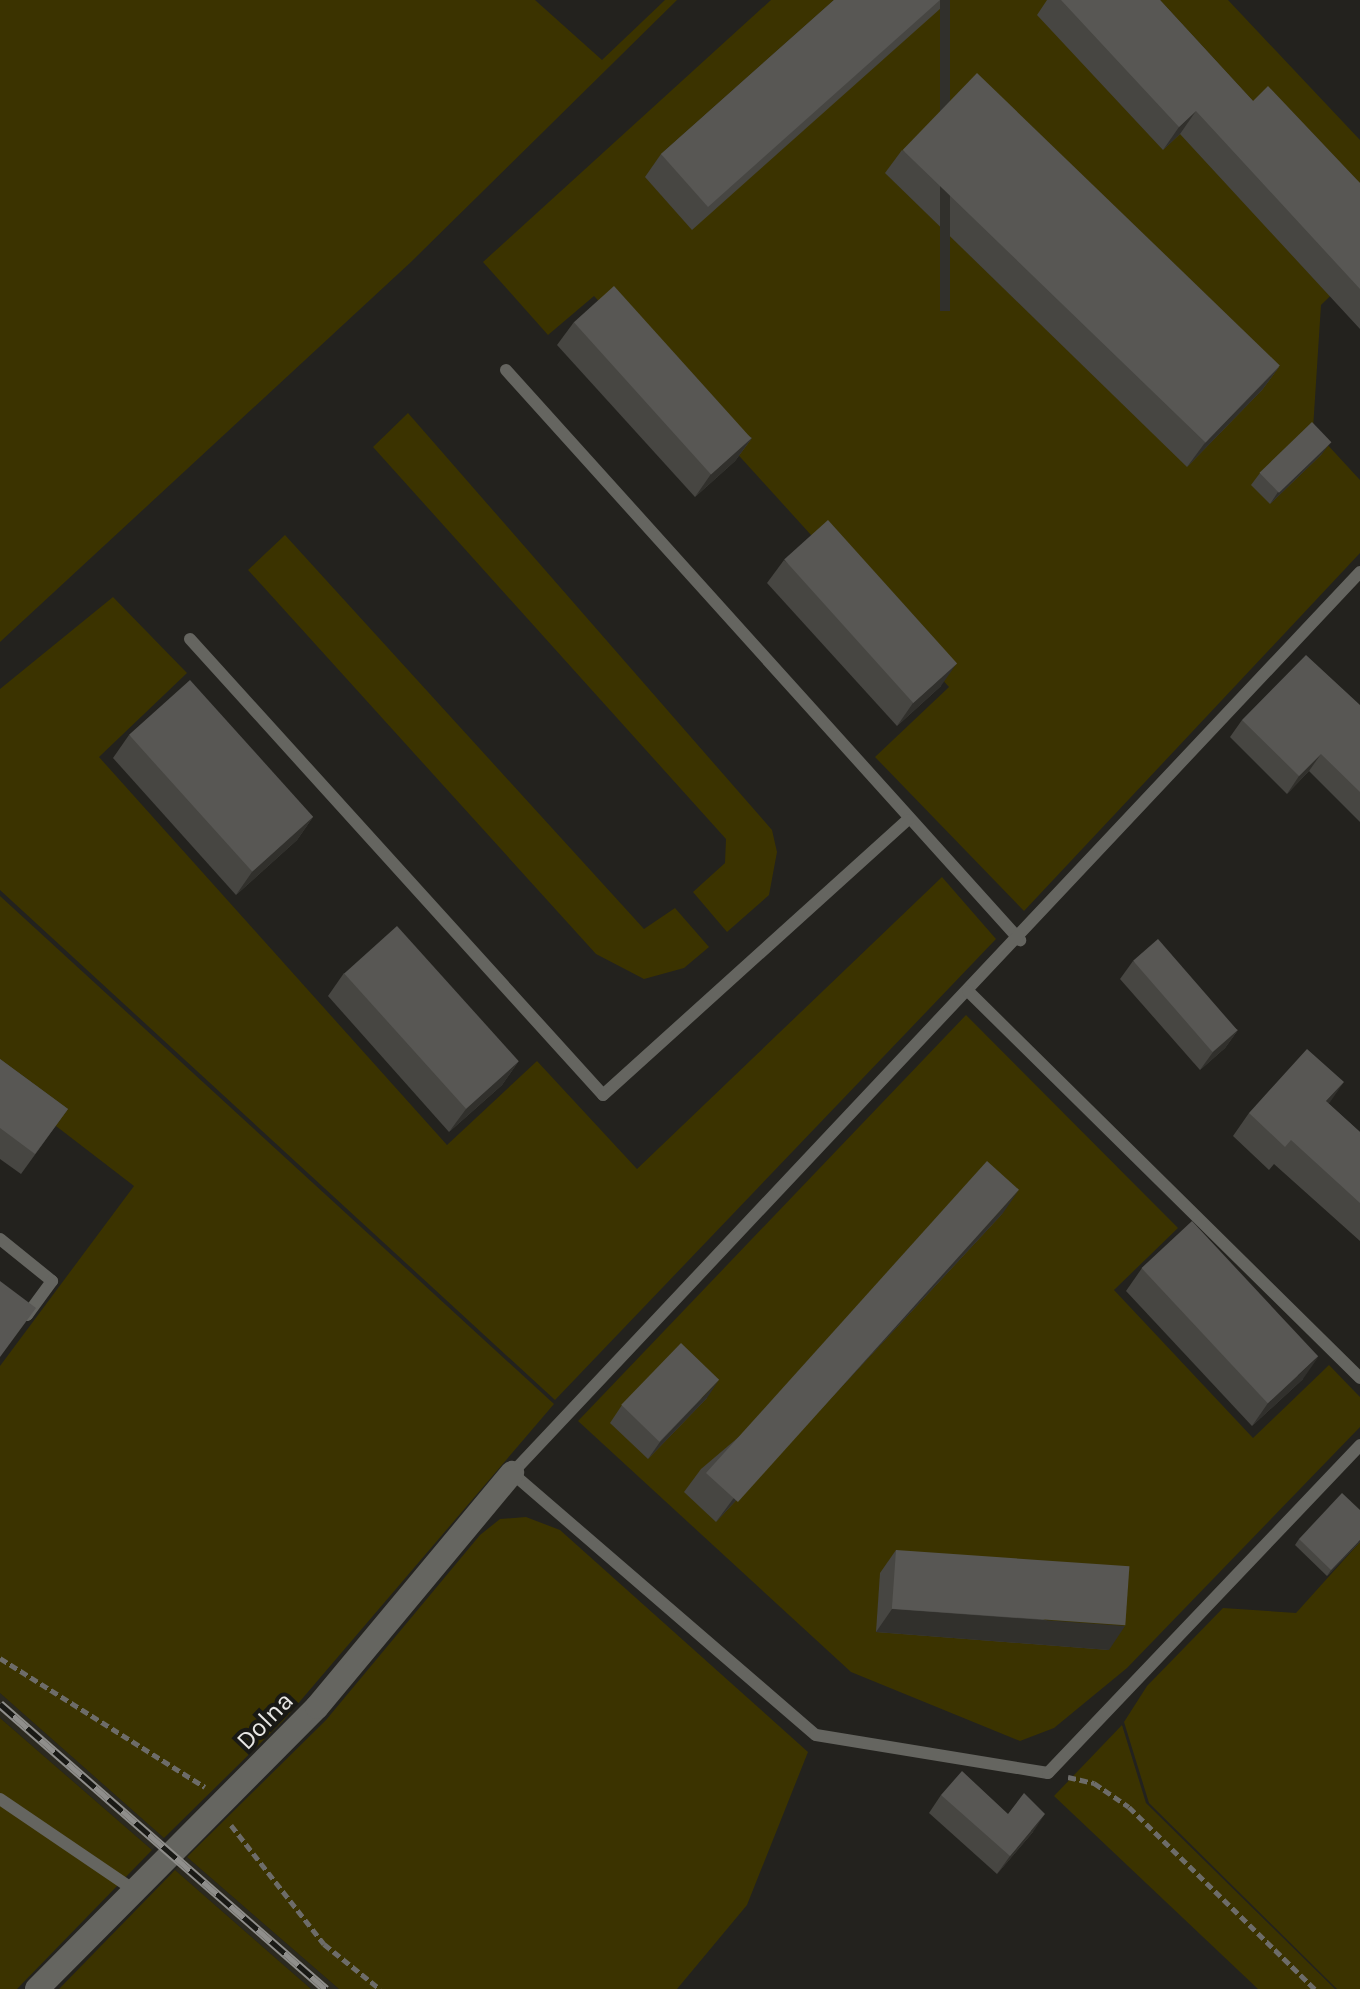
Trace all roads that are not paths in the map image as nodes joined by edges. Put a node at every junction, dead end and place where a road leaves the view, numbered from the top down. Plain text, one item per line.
1 (506, 370) dead end
2 (1360, 572) edge
3 (190, 639) dead end
4 (907, 820) junction
5 (1020, 940) junction
6 (968, 991) junction
7 (0, 1239) edge
8 (0, 1295) edge
9 (1360, 1378) edge
10 (1360, 1445) edge
11 (512, 1473) junction
12 (0, 1799) edge
13 (134, 1890) junction
14 (37, 1989) edge

1 - 4 lane
2 - 5 lane
3 - 4 lane
4 - 5 lane
5 - 6 lane
6 - 9 lane
6 - 11 lane
7 - 8 lane
10 - 11 lane
11 - 13 street, Dolna
12 - 13 lane
13 - 14 street, Dolna

